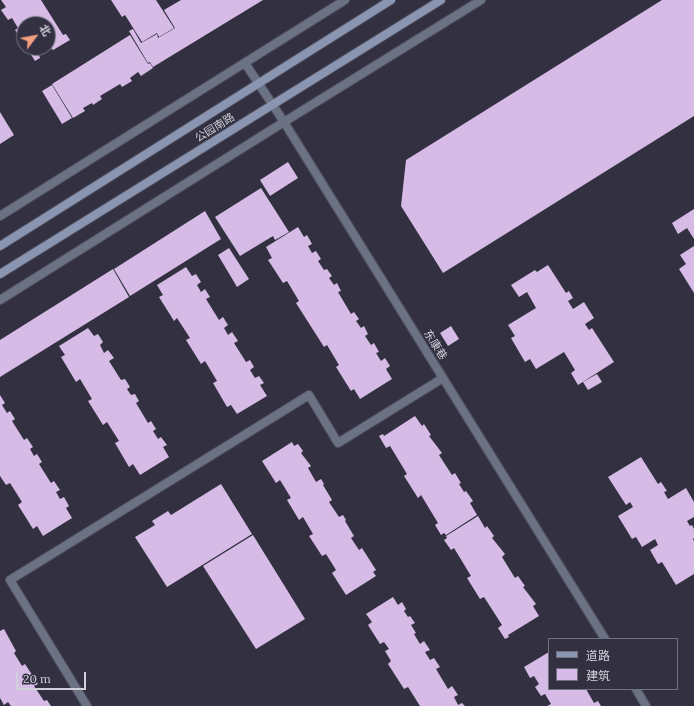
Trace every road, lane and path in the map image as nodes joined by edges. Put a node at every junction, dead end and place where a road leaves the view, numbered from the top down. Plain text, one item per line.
1 (345, 0) edge
2 (391, 0) edge
3 (441, 0) edge
4 (481, 0) edge
5 (245, 62) junction
6 (259, 83) junction
7 (272, 105) junction
8 (284, 122) junction
9 (0, 216) edge
10 (0, 246) edge
11 (0, 274) edge
12 (0, 300) edge
13 (442, 378) junction
14 (604, 638) edge
15 (637, 690) edge
16 (88, 706) edge
17 (646, 706) edge

1 - 5 street
2 - 6 main road, 公园南路
3 - 7 main road, 公园南路
4 - 8 street
5 - 6 street, 东康巷
5 - 9 street
6 - 7 street, 东康巷
6 - 10 main road, 公园南路
7 - 8 street, 东康巷
7 - 11 main road, 公园南路
8 - 12 street
8 - 13 street, 东康巷
13 - 14 street, 东康巷
13 - 16 street
15 - 17 street

